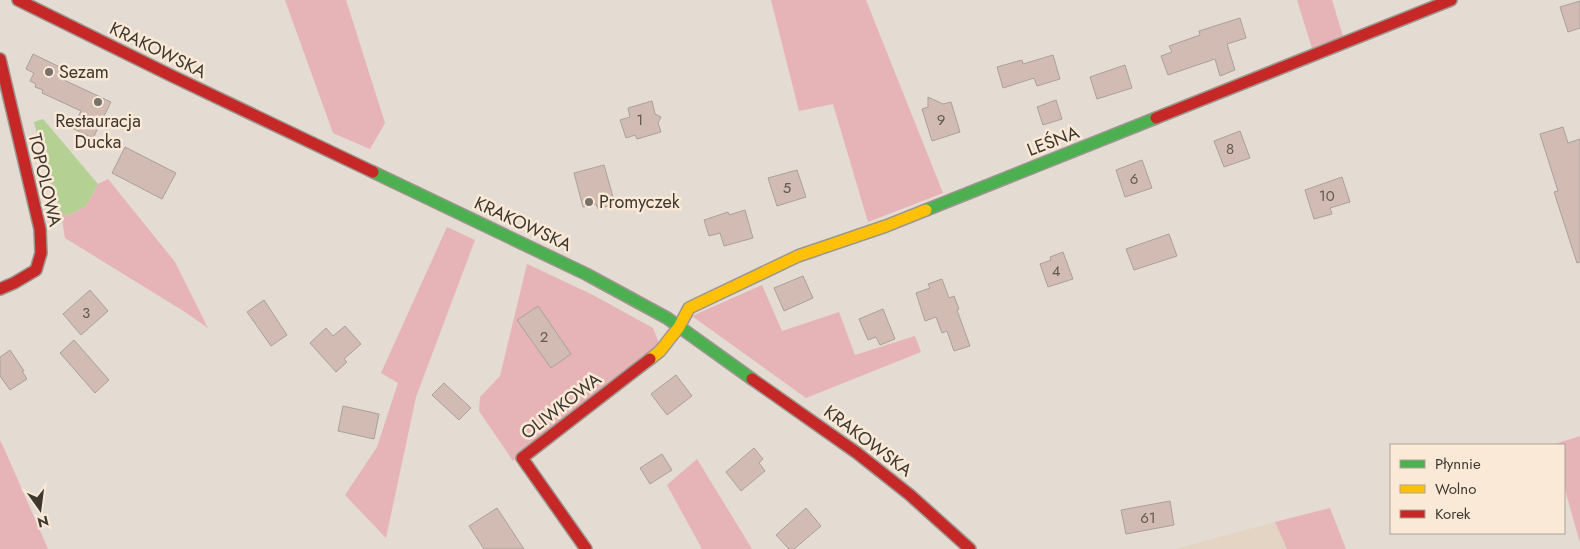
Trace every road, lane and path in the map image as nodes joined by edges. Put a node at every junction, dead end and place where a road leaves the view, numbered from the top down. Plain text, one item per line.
1 (18, 0) edge
2 (1451, 0) edge
3 (0, 58) edge
4 (0, 289) edge
5 (679, 327) junction
6 (586, 549) edge
7 (970, 549) edge

1 - 5 street, KRAKOWSKA
2 - 5 street, LEŚNA
3 - 4 street, TOPOLOWA
5 - 6 street, OLIWKOWA
5 - 7 street, KRAKOWSKA

